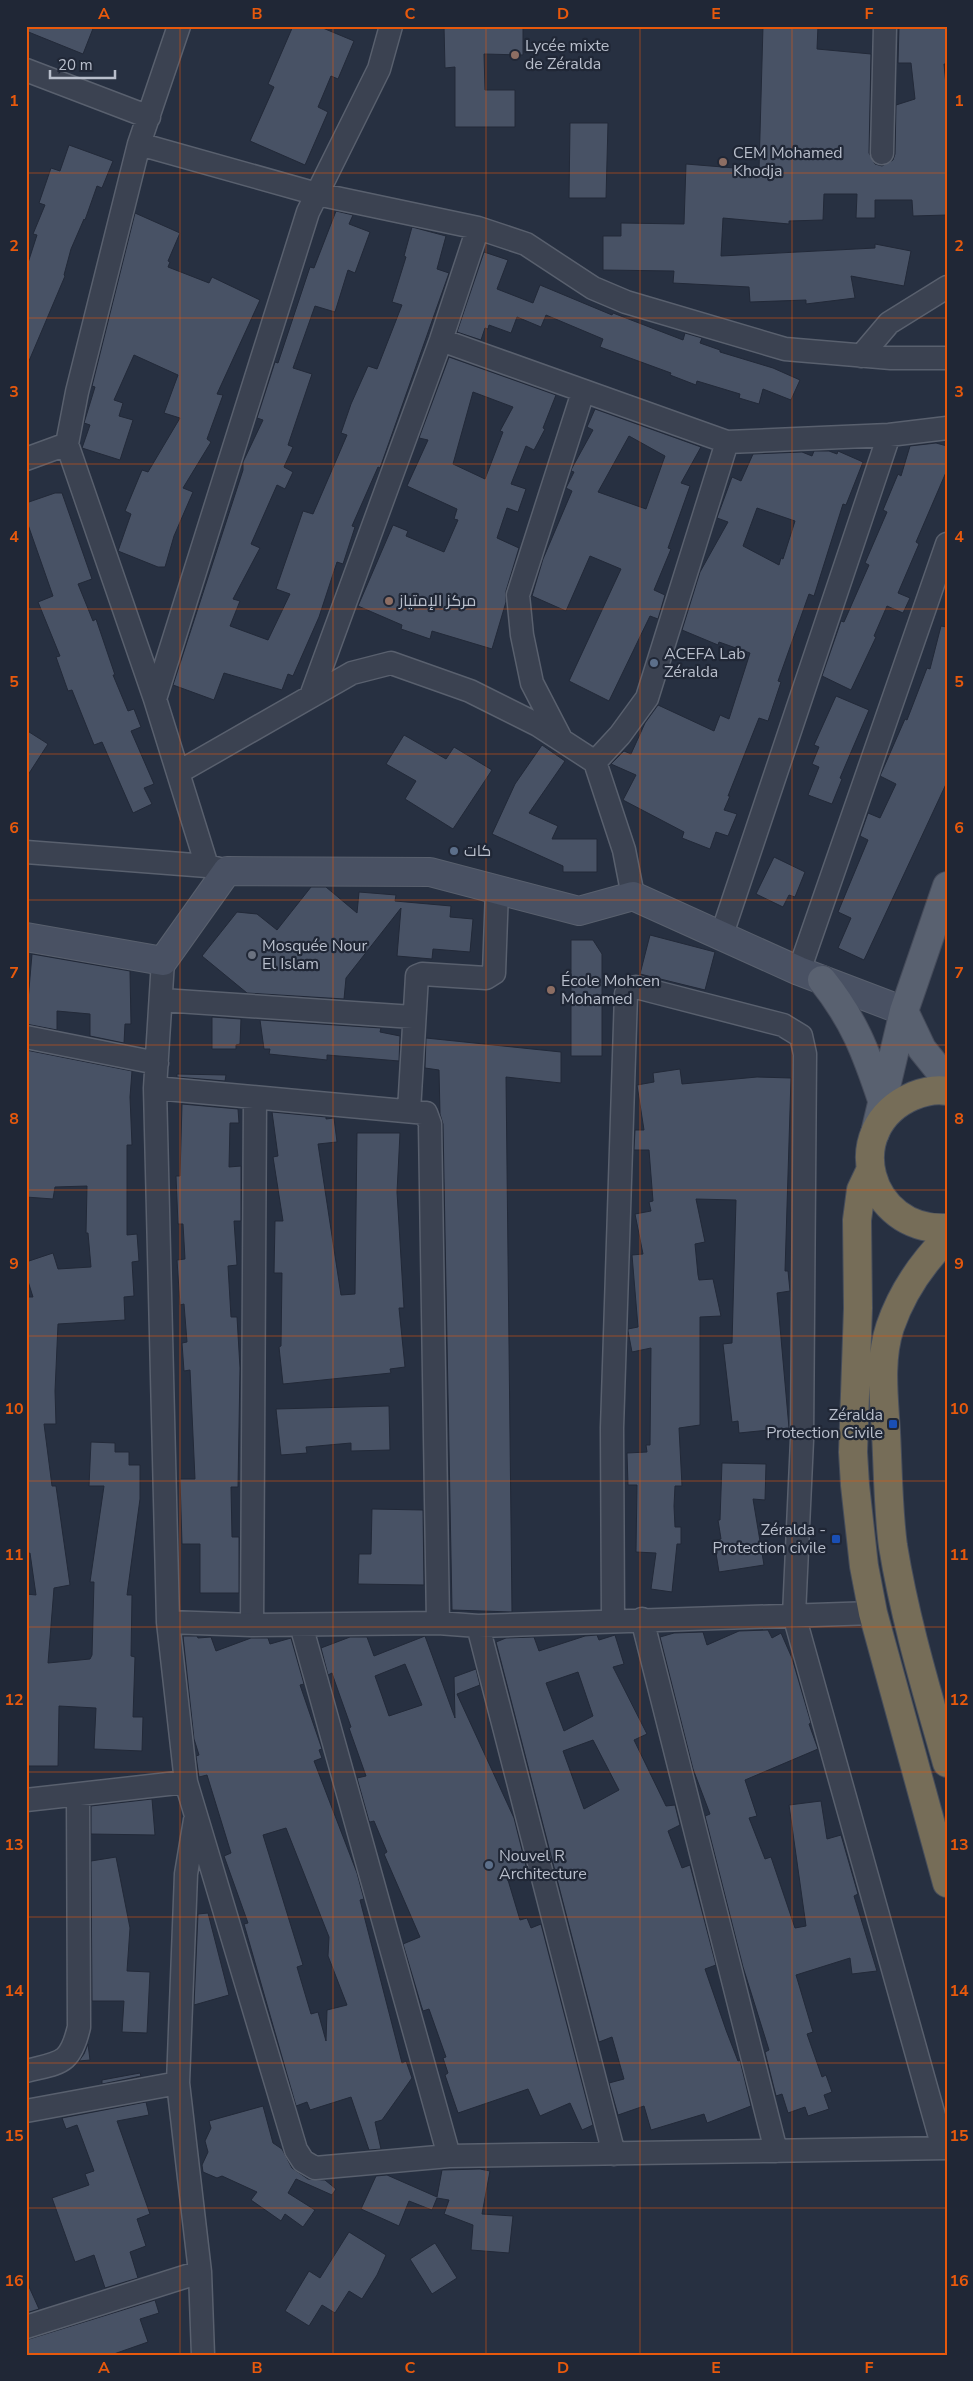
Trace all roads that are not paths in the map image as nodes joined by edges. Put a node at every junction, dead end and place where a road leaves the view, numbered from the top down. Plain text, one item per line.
1 (179, 26) edge
2 (391, 26) edge
3 (885, 26) edge
4 (26, 70) edge
5 (149, 117) junction
6 (139, 144) junction
7 (882, 153) dead end
8 (317, 194) junction
9 (478, 228) junction
10 (947, 287) edge
11 (441, 340) junction
12 (861, 356) junction
13 (947, 358) edge
14 (583, 392) junction
15 (947, 428) edge
16 (889, 436) junction
17 (727, 442) junction
18 (67, 444) junction
19 (26, 459) edge
20 (947, 544) edge
21 (311, 696) junction
22 (155, 699) junction
23 (562, 742) junction
24 (595, 762) junction
25 (179, 772) junction
26 (26, 852) edge
27 (217, 869) junction
28 (947, 886) edge
29 (497, 890) junction
30 (634, 896) junction
31 (26, 937) edge
32 (721, 937) junction
33 (163, 961) junction
34 (811, 976) junction
35 (162, 1000) junction
36 (904, 1011) junction
37 (414, 1018) junction
38 (26, 1037) edge
39 (157, 1063) junction
40 (947, 1080) edge
41 (156, 1088) junction
42 (947, 1091) edge
43 (255, 1098) junction
44 (882, 1100) junction
45 (409, 1111) junction
46 (875, 1133) junction
47 (870, 1171) junction
48 (947, 1228) edge
49 (947, 1238) edge
50 (872, 1613) junction
51 (794, 1615) junction
52 (642, 1619) junction
53 (613, 1621) junction
54 (168, 1622) junction
55 (438, 1623) junction
56 (252, 1625) junction
57 (301, 1625) junction
58 (478, 1626) junction
59 (947, 1763) edge
60 (186, 1782) junction
61 (78, 1795) junction
62 (26, 1800) edge
63 (196, 1815) junction
64 (947, 1883) edge
65 (26, 2071) edge
66 (178, 2083) junction
67 (26, 2111) edge
68 (945, 2148) edge
69 (776, 2151) junction
70 (614, 2154) junction
71 (449, 2156) junction
72 (200, 2272) junction
73 (26, 2327) edge
74 (202, 2355) edge

1 - 5 street
2 - 8 street
3 - 7 street
4 - 5 street
5 - 6 street
6 - 8 street
6 - 18 street
8 - 9 street
8 - 22 street
9 - 11 street
9 - 12 street
10 - 12 street
11 - 14 street
11 - 21 street
12 - 13 street
14 - 17 street
14 - 23 street
15 - 16 street
16 - 17 street
16 - 32 street
17 - 24 street
18 - 19 street
18 - 22 street
20 - 34 street
21 - 23 street
21 - 25 street
22 - 25 street
23 - 24 street
24 - 30 street
25 - 27 street
26 - 27 street
27 - 29 street
27 - 33 street
28 - 36 main road
29 - 30 street
29 - 37 street
30 - 32 street
31 - 33 street
32 - 34 street
33 - 35 street
34 - 36 street
34 - 44 main road
35 - 37 street
35 - 39 street
36 - 40 main road
36 - 44 main road
37 - 45 street
38 - 39 street
39 - 41 street
41 - 43 street
41 - 54 street
42 - 46 highway
43 - 45 street
43 - 56 street
44 - 46 main road
45 - 55 street
46 - 47 highway
47 - 48 highway
47 - 50 highway
49 - 59 highway
50 - 51 street
50 - 64 highway
51 - 52 street
51 - 53 street
51 - 68 street
52 - 53 street
52 - 69 street
53 - 58 street
54 - 56 street
54 - 60 street
55 - 57 street
55 - 58 street
56 - 57 street
57 - 71 street
58 - 70 street
60 - 61 street
60 - 63 street
61 - 62 street
61 - 65 street
63 - 66 street
63 - 71 street
66 - 67 street
66 - 72 street
68 - 69 street
69 - 70 street
70 - 71 street
72 - 73 street
72 - 74 street

